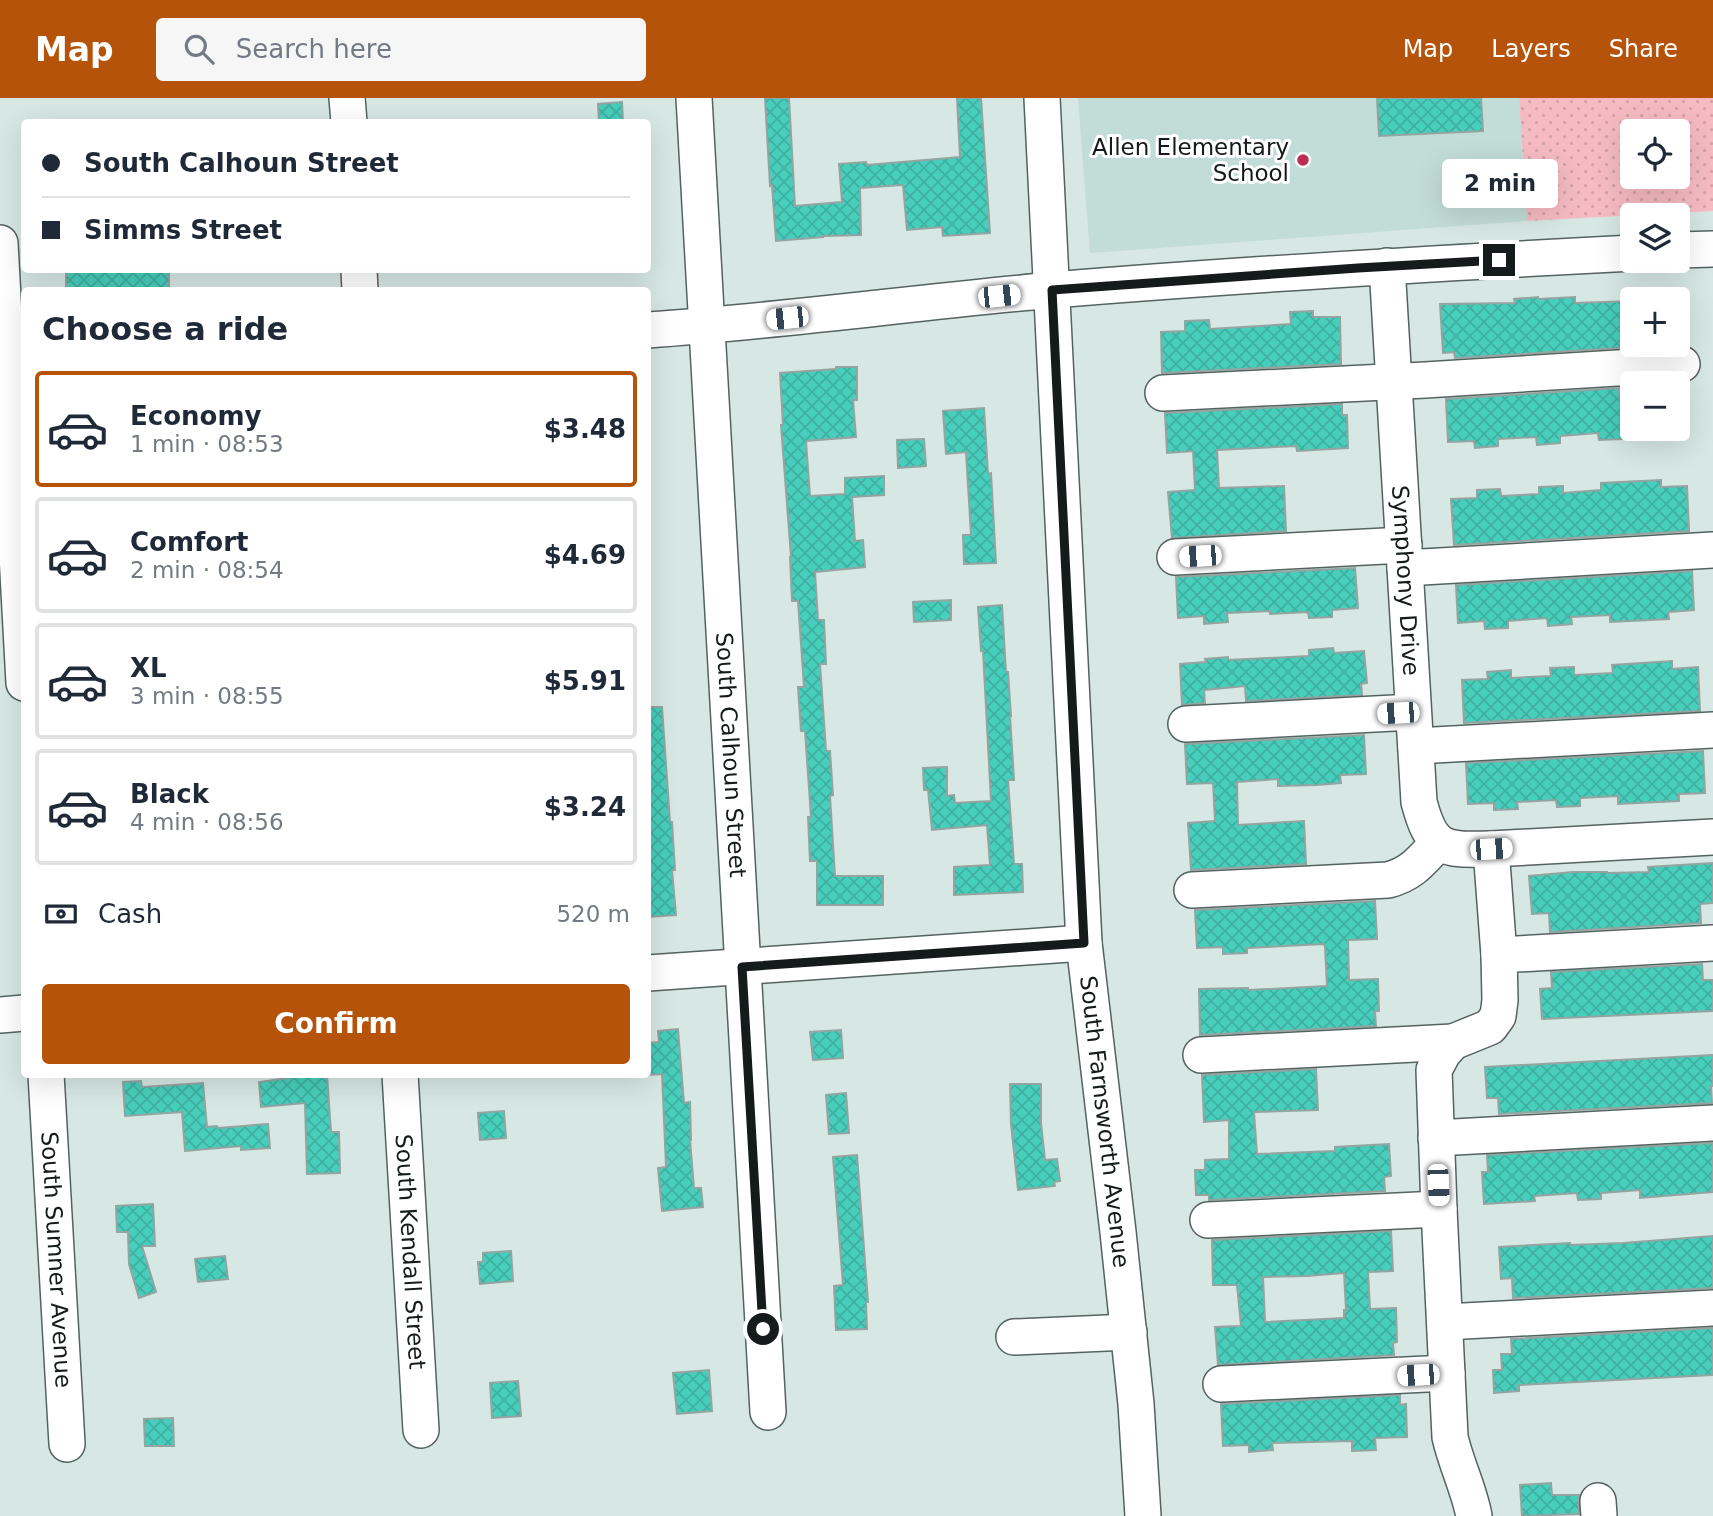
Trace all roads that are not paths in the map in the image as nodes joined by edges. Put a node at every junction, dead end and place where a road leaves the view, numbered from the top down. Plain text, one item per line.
1 (347, 98) edge
2 (694, 98) edge
3 (1042, 98) edge
4 (349, 119) edge
5 (0, 243) edge
6 (1713, 248) edge
7 (1690, 249) edge
8 (1620, 254) edge
9 (1387, 266) junction
10 (1052, 290) junction
11 (707, 326) junction
12 (651, 330) edge
13 (1682, 364) dead end
14 (11, 371) edge
15 (1394, 381) junction
16 (1163, 393) dead end
17 (1713, 550) edge
18 (1175, 557) dead end
19 (1404, 557) junction
20 (21, 611) edge
21 (1413, 712) junction
22 (1185, 724) dead end
23 (1713, 730) edge
24 (1416, 746) junction
25 (1713, 837) edge
26 (1438, 843) junction
27 (1491, 849) junction
28 (1192, 890) dead end
29 (1084, 943) junction
30 (1713, 943) edge
31 (1499, 955) junction
32 (742, 967) junction
33 (651, 973) edge
34 (21, 1013) edge
35 (0, 1015) edge
36 (1453, 1042) junction
37 (1200, 1055) dead end
38 (46, 1078) edge
39 (400, 1078) edge
40 (1713, 1123) edge
41 (1436, 1138) junction
42 (1439, 1209) junction
43 (1208, 1220) dead end
44 (1713, 1308) edge
45 (1445, 1322) junction
46 (1129, 1332) junction
47 (1014, 1337) dead end
48 (1447, 1373) junction
49 (1221, 1384) dead end
50 (768, 1412) dead end
51 (421, 1430) dead end
52 (67, 1444) dead end
53 (1143, 1516) edge
54 (1474, 1516) edge

1 - 4 street
2 - 11 street, South Calhoun Street
3 - 10 street, South Farnsworth Avenue
5 - 14 street
6 - 7 street
8 - 9 street
9 - 10 street
9 - 15 street, Symphony Drive
10 - 11 street
10 - 29 street, South Farnsworth Avenue
11 - 12 street
11 - 32 street, South Calhoun Street
13 - 15 street
14 - 20 street
15 - 16 street
15 - 19 street, Symphony Drive
17 - 19 street
18 - 19 street
19 - 21 street, Symphony Drive
21 - 22 street
21 - 24 street, Symphony Drive
23 - 24 street
24 - 26 street, Symphony Drive
25 - 27 street
26 - 27 street
26 - 28 street
27 - 31 street
29 - 32 street
29 - 46 street, South Farnsworth Avenue
30 - 31 street
31 - 36 street
32 - 33 street
32 - 50 street, South Calhoun Street
34 - 35 street
36 - 37 street
36 - 41 street
38 - 52 street, South Sumner Avenue
39 - 51 street, South Kendall Street
40 - 41 street
41 - 42 street
42 - 43 street
42 - 45 street
44 - 45 street
45 - 48 street
46 - 47 street
46 - 53 street, South Farnsworth Avenue
48 - 49 street
48 - 54 street

